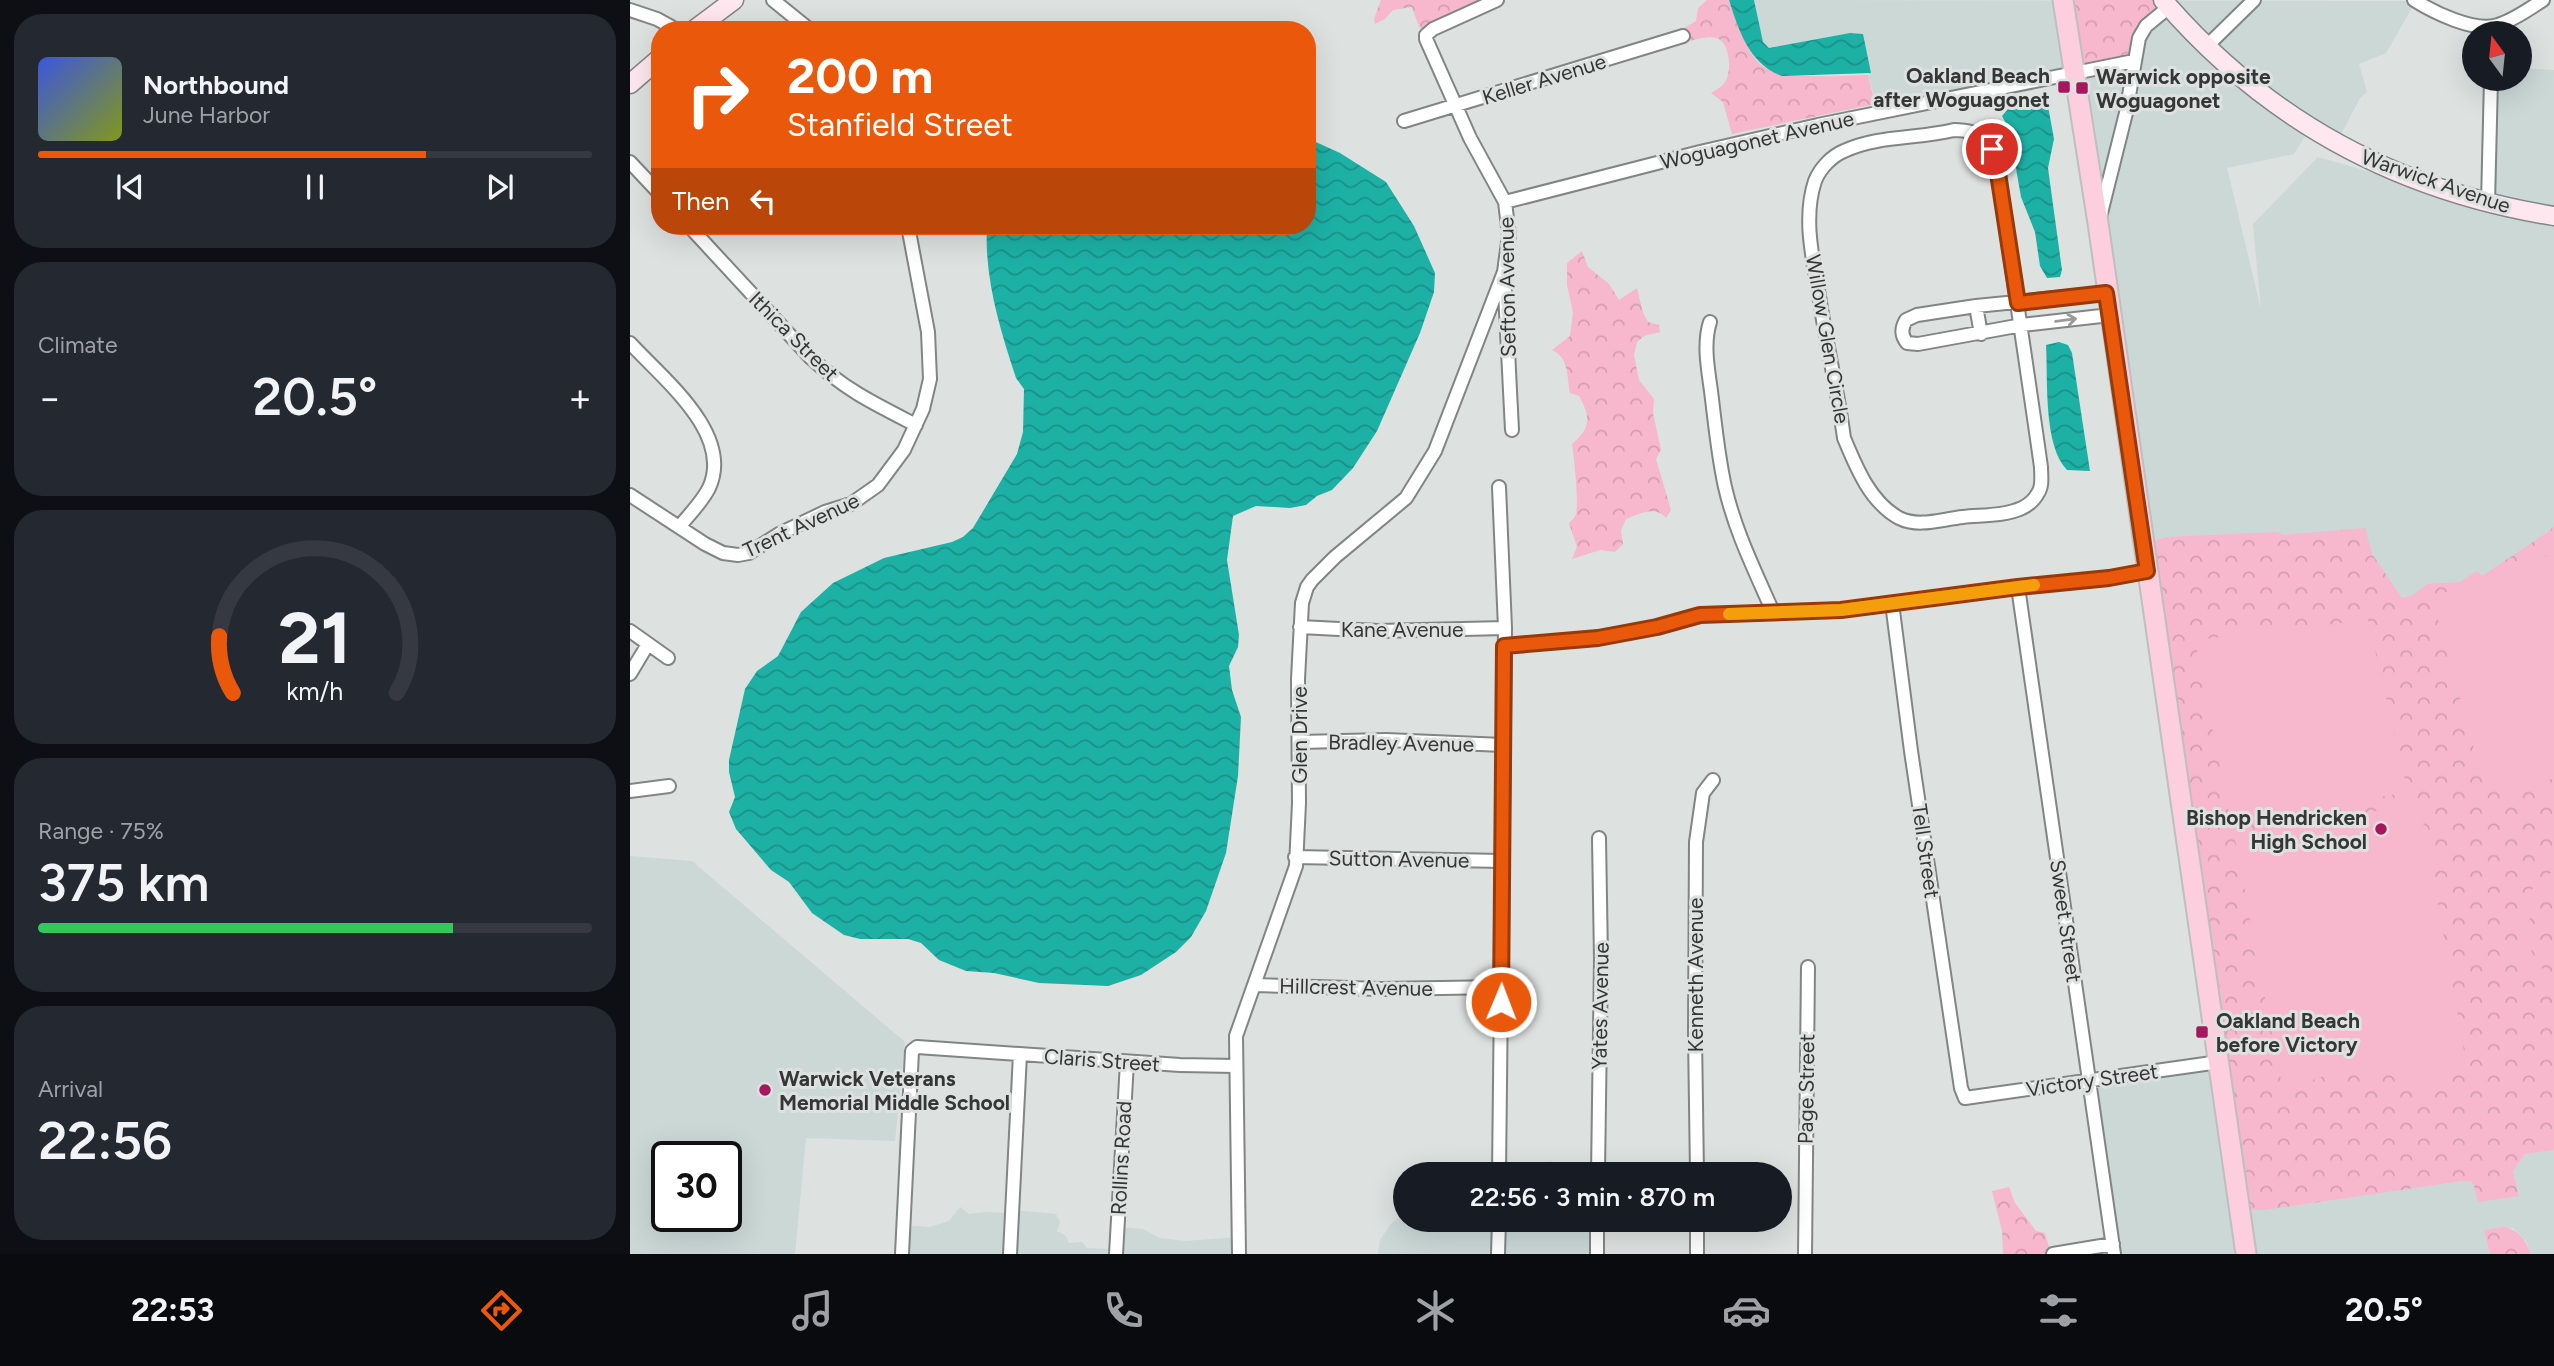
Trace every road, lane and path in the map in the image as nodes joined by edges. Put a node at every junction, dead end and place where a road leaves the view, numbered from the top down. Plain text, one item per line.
1 (734, 0) edge
2 (773, 0) edge
3 (1497, 0) edge
4 (2063, 0) edge
5 (2254, 0) edge
6 (2414, 0) edge
7 (2543, 0) edge
8 (2166, 4) edge
9 (630, 10) edge
10 (661, 21) edge
11 (706, 21) edge
12 (799, 21) edge
13 (2462, 21) edge
14 (2508, 21) edge
15 (1683, 36) dead end
16 (2206, 47) junction
17 (2134, 61) junction
18 (651, 66) edge
19 (2075, 74) junction
20 (630, 84) edge
21 (2491, 91) edge
22 (1456, 106) junction
23 (1404, 121) dead end
24 (630, 162) edge
25 (651, 184) edge
26 (1505, 202) junction
27 (2488, 203) junction
28 (2554, 216) edge
29 (2098, 223) junction
30 (697, 235) edge
31 (910, 235) edge
32 (1504, 272) junction
33 (2106, 293) junction
34 (2018, 303) junction
35 (1976, 306) junction
36 (2109, 315) junction
37 (1710, 322) dead end
38 (2022, 325) junction
39 (1981, 334) junction
40 (630, 343) edge
41 (916, 425) junction
42 (1512, 430) dead end
43 (1499, 487) dead end
44 (630, 495) edge
45 (679, 527) junction
46 (2147, 571) junction
47 (2018, 587) junction
48 (1892, 603) junction
49 (1773, 612) junction
50 (1300, 627) junction
51 (1505, 628) junction
52 (630, 631) edge
53 (648, 645) junction
54 (1504, 646) junction
55 (668, 658) dead end
56 (630, 674) edge
57 (1299, 742) junction
58 (1503, 745) junction
59 (1713, 780) dead end
60 (669, 786) dead end
61 (630, 791) edge
62 (1599, 838) dead end
63 (1296, 857) junction
64 (1503, 861) junction
65 (1808, 967) dead end
66 (1254, 985) junction
67 (1501, 987) junction
68 (1020, 1054) junction
69 (1127, 1062) junction
70 (2219, 1062) junction
71 (1235, 1066) junction
72 (2089, 1080) junction
73 (1965, 1098) joint
74 (1499, 1162) edge
75 (1598, 1162) edge
76 (1697, 1162) edge
77 (1499, 1232) edge
78 (1597, 1232) edge
79 (1697, 1232) edge
80 (2113, 1249) edge
81 (902, 1254) edge
82 (1010, 1254) edge
83 (1115, 1254) edge
84 (1239, 1254) edge
85 (1498, 1254) edge
86 (1597, 1254) edge
87 (1697, 1254) edge
88 (1805, 1254) edge
89 (2053, 1254) edge
90 (2246, 1254) edge

1 - 11 main road
2 - 12 street
3 - 22 street, Sefton Avenue
4 - 19 main road
5 - 16 street
6 - 13 street
7 - 14 street
8 - 16 main road, Warwick Avenue
8 - 17 street
9 - 10 street
15 - 22 street, Keller Avenue
16 - 27 main road, Warwick Avenue
17 - 19 street, Woguagonet Avenue
17 - 29 street
18 - 20 main road
19 - 26 street, Woguagonet Avenue
19 - 29 main road
21 - 27 street
22 - 23 street, Keller Avenue
22 - 26 street, Sefton Avenue
24 - 25 street
26 - 32 street, Sefton Avenue
27 - 28 main road, Warwick Avenue
29 - 33 main road
30 - 41 street, Ithica Street
31 - 41 street, Trent Avenue
32 - 42 street, Sefton Avenue
32 - 50 street, Glen Drive
33 - 34 street
33 - 36 main road
34 - 35 street
34 - 38 street, Willow Glen Circle
34 - 38 street, Willow Glen Circle
35 - 39 street
35 - 39 street
38 -> 36 street
36 - 46 main road
37 - 49 street
38 - 39 street
40 - 45 street
41 - 45 street, Trent Avenue
43 - 51 street
44 - 45 street, Trent Avenue
46 - 47 street
46 - 70 main road
47 - 48 street
47 - 72 street, Sweet Street
48 - 49 street
48 - 73 street, Tell Street
49 - 54 street
50 - 51 street, Kane Avenue
50 - 57 street, Glen Drive
51 - 54 street
52 - 53 street
53 - 55 street
53 - 56 street
54 - 58 street
57 - 58 street, Bradley Avenue
57 - 63 street, Glen Drive
58 - 64 street
59 - 76 street, Kenneth Avenue
60 - 61 street
62 - 75 street, Yates Avenue
63 - 64 street, Sutton Avenue
63 - 66 street, Glen Drive
64 - 67 street
65 - 88 street, Page Street
66 - 67 street, Hillcrest Avenue
66 - 71 street, Glen Drive
67 - 74 street
68 - 69 street, Claris Street
68 - 81 street, Claris Street
68 - 82 street
69 - 71 street, Claris Street
69 - 83 street, Rollins Road
70 - 72 street, Victory Street
70 - 90 main road
71 - 84 street, Glen Drive
72 - 73 street, Victory Street
72 - 80 street, Sweet Street
77 - 85 street
78 - 86 street
79 - 87 street
80 - 89 street

